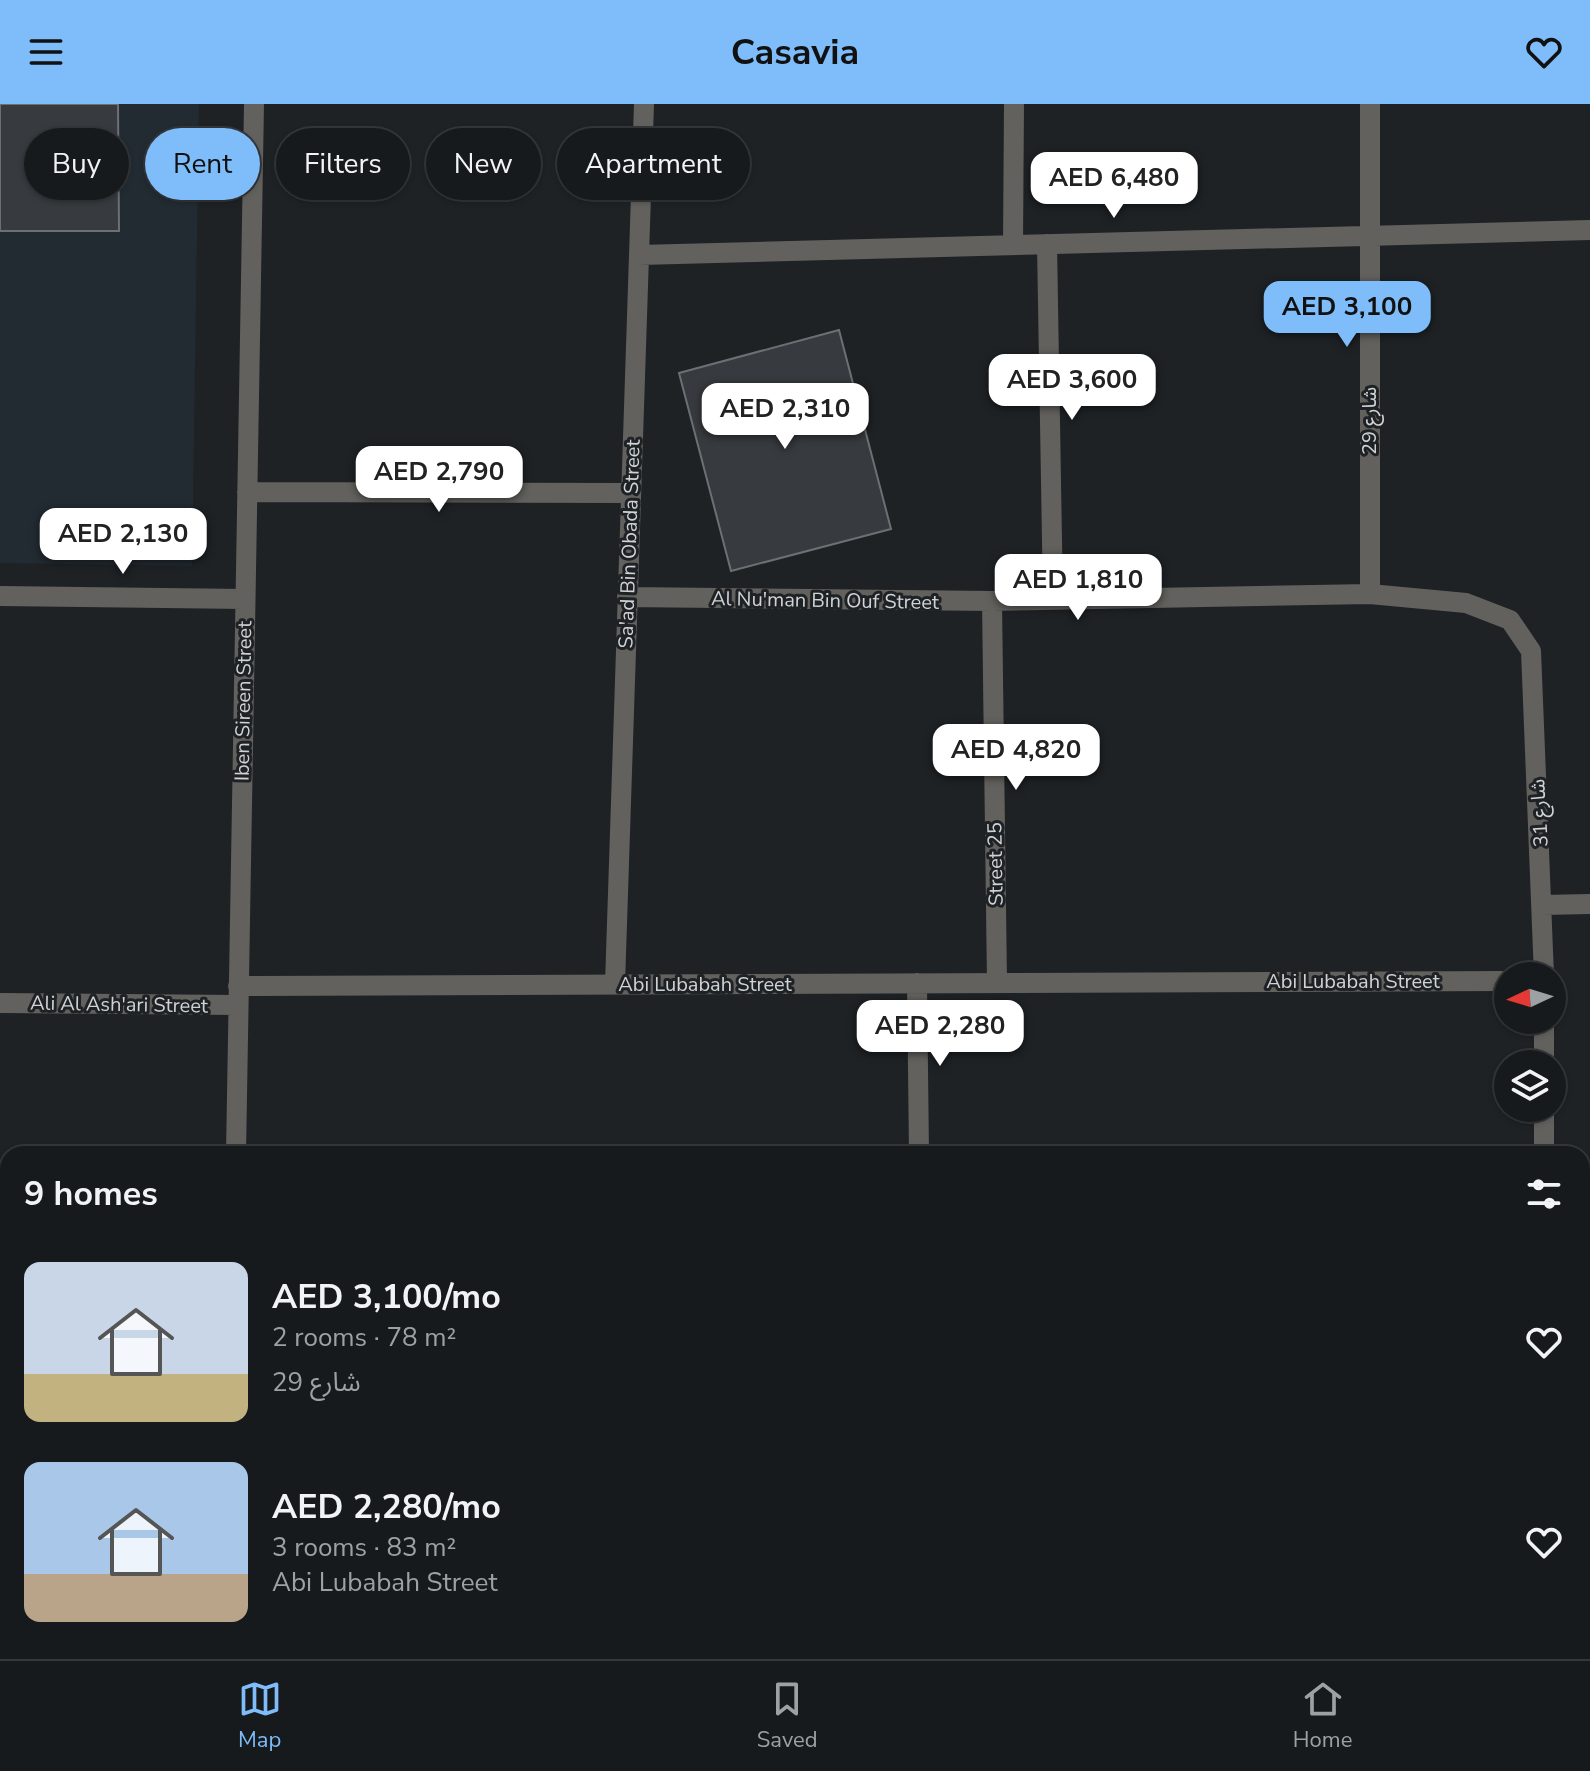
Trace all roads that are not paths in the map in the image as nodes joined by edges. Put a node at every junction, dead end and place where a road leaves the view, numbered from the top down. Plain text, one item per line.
1 (254, 104) edge
2 (644, 104) edge
3 (1014, 104) edge
4 (1370, 104) edge
5 (1590, 230) edge
6 (1368, 236) junction
7 (1047, 244) junction
8 (1013, 245) junction
9 (639, 255) junction
10 (247, 492) junction
11 (631, 493) junction
12 (1370, 594) junction
13 (0, 596) edge
14 (627, 597) junction
15 (245, 599) junction
16 (1053, 600) junction
17 (992, 601) junction
18 (1531, 651) joint
19 (1590, 904) edge
20 (1543, 905) junction
21 (1544, 962) edge
22 (1494, 981) edge
23 (917, 983) junction
24 (997, 983) junction
25 (615, 984) junction
26 (238, 995) junction
27 (0, 1003) edge
28 (1544, 1122) edge
29 (236, 1146) edge
30 (919, 1146) edge
31 (1544, 1146) edge

1 - 10 street, Iben Sireen Street
2 - 9 street, Sa'ad Bin Obada Street
3 - 8 street
4 - 6 street, شارع 29
5 - 6 street
6 - 7 street
6 - 12 street, شارع 29
7 - 8 street
7 - 16 street
8 - 9 street
9 - 11 street, Sa'ad Bin Obada Street
10 - 11 street
10 - 15 street, Iben Sireen Street
11 - 14 street, Sa'ad Bin Obada Street
12 - 16 street, Al Nu'man Bin Ouf Street
12 - 18 street, Al Nu'man Bin Ouf Street
13 - 15 street
14 - 17 street, Al Nu'man Bin Ouf Street
14 - 25 street, Sa'ad Bin Obada Street
15 - 26 street, Iben Sireen Street
16 - 17 street, Al Nu'man Bin Ouf Street
17 - 24 street, Street 25
18 - 20 street, شارع 31
19 - 20 street
20 - 21 street, شارع 31
22 - 24 street, Abi Lubabah Street
23 - 24 street, Abi Lubabah Street
23 - 25 street, Abi Lubabah Street
23 - 30 street
25 - 26 street, Abi Lubabah Street
26 - 27 street, Ali Al Ash'ari Street
26 - 29 street, Iben Sireen Street
28 - 31 street

